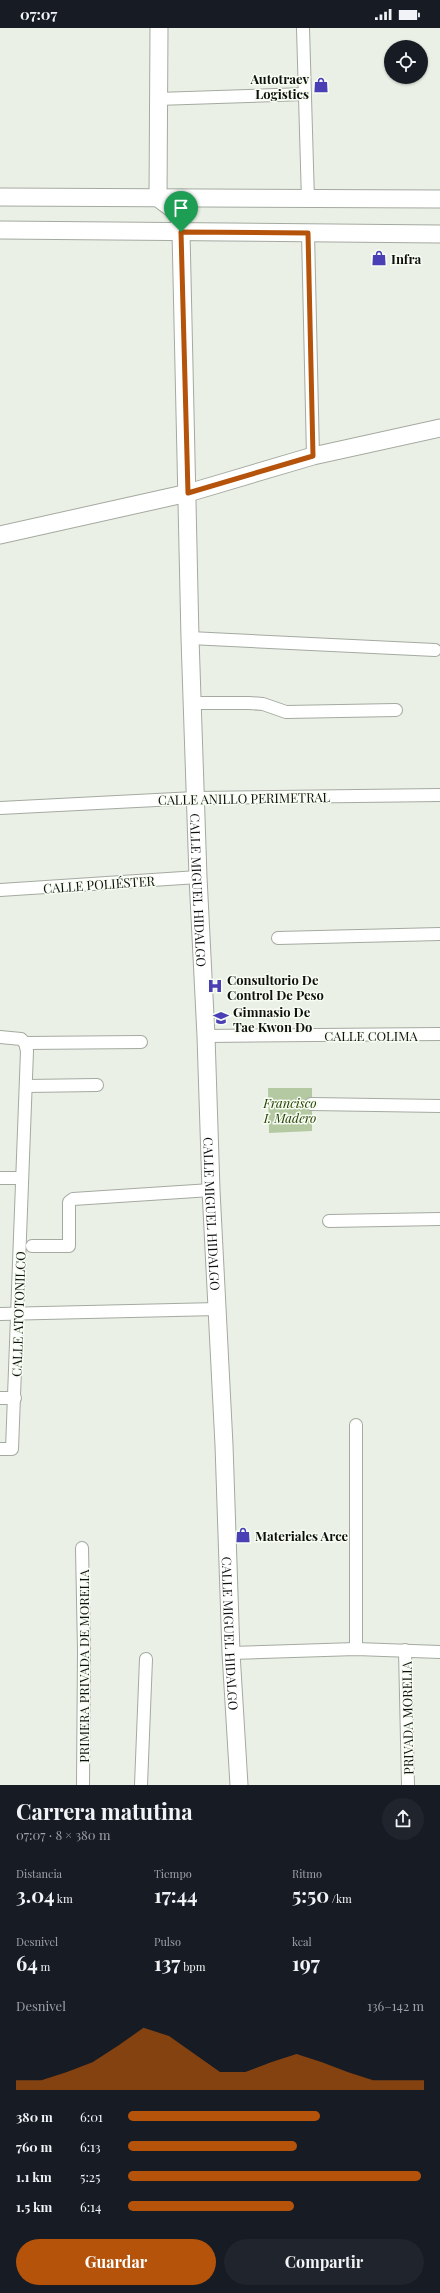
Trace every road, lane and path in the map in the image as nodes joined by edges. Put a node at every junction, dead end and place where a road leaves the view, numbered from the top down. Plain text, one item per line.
1 (159, 28) edge
2 (304, 28) edge
3 (305, 94) junction
4 (157, 99) junction
5 (0, 197) edge
6 (158, 198) junction
7 (440, 199) edge
8 (308, 200) junction
9 (0, 230) edge
10 (181, 232) junction
11 (308, 233) junction
12 (440, 234) edge
13 (440, 428) edge
14 (313, 456) junction
15 (188, 493) junction
16 (0, 527) edge
17 (0, 535) edge
18 (190, 638) junction
19 (435, 650) dead end
20 (192, 703) junction
21 (396, 710) dead end
22 (440, 795) edge
23 (195, 798) junction
24 (0, 808) edge
25 (198, 877) junction
26 (0, 890) edge
27 (440, 934) edge
28 (278, 938) dead end
29 (440, 1034) edge
30 (206, 1036) junction
31 (0, 1037) edge
32 (141, 1042) dead end
33 (25, 1043) junction
34 (97, 1085) dead end
35 (27, 1086) junction
36 (311, 1104) dead end
37 (440, 1106) edge
38 (0, 1178) edge
39 (21, 1178) junction
40 (211, 1190) junction
41 (440, 1219) edge
42 (329, 1221) dead end
43 (32, 1246) dead end
44 (218, 1309) junction
45 (18, 1313) junction
46 (0, 1314) edge
47 (0, 1398) edge
48 (15, 1398) junction
49 (356, 1425) dead end
50 (0, 1449) edge
51 (82, 1548) dead end
52 (356, 1649) junction
53 (405, 1650) junction
54 (440, 1652) edge
55 (232, 1653) junction
56 (146, 1659) dead end
57 (83, 1785) edge
58 (141, 1785) edge
59 (239, 1785) edge
60 (408, 1785) edge

1 - 4 main road
2 - 3 street
3 - 4 street
3 - 8 street
4 - 6 main road
5 - 6 main road
6 - 8 main road
6 - 10 main road, CALLE MIGUEL HIDALGO
7 - 8 main road
9 - 10 main road
10 - 11 main road
10 - 15 main road, CALLE MIGUEL HIDALGO
11 - 12 main road
11 - 14 street
13 - 14 main road
14 - 15 main road
15 - 16 main road
15 - 17 main road
15 - 18 main road, CALLE MIGUEL HIDALGO
18 - 19 street
18 - 20 main road, CALLE MIGUEL HIDALGO
20 - 21 street
20 - 23 main road, CALLE MIGUEL HIDALGO
22 - 23 street, CALLE ANILLO PERIMETRAL
23 - 24 street, CALLE ANILLO PERIMETRAL
23 - 25 main road, CALLE MIGUEL HIDALGO
25 - 26 street, CALLE POLIÉSTER
25 - 30 main road, CALLE MIGUEL HIDALGO
27 - 28 street
29 - 30 street, CALLE COLIMA
30 - 40 main road, CALLE MIGUEL HIDALGO
31 - 33 street
32 - 33 street
33 - 35 street, CALLE ATOTONILCO
34 - 35 street
35 - 39 street, CALLE ATOTONILCO
36 - 37 street
38 - 39 street
39 - 45 street, CALLE ATOTONILCO
40 - 43 street
40 - 44 main road, CALLE MIGUEL HIDALGO
41 - 42 street
44 - 45 street
44 - 55 main road, CALLE MIGUEL HIDALGO
45 - 46 street
45 - 48 street, CALLE ATOTONILCO
47 - 48 street
48 - 50 street, CALLE ATOTONILCO
49 - 52 street
51 - 57 street, PRIMERA PRIVADA DE MORELIA
52 - 53 street
52 - 55 street
53 - 54 street
53 - 60 street, PRIVADA MORELIA
55 - 59 main road, CALLE MIGUEL HIDALGO
56 - 58 street

